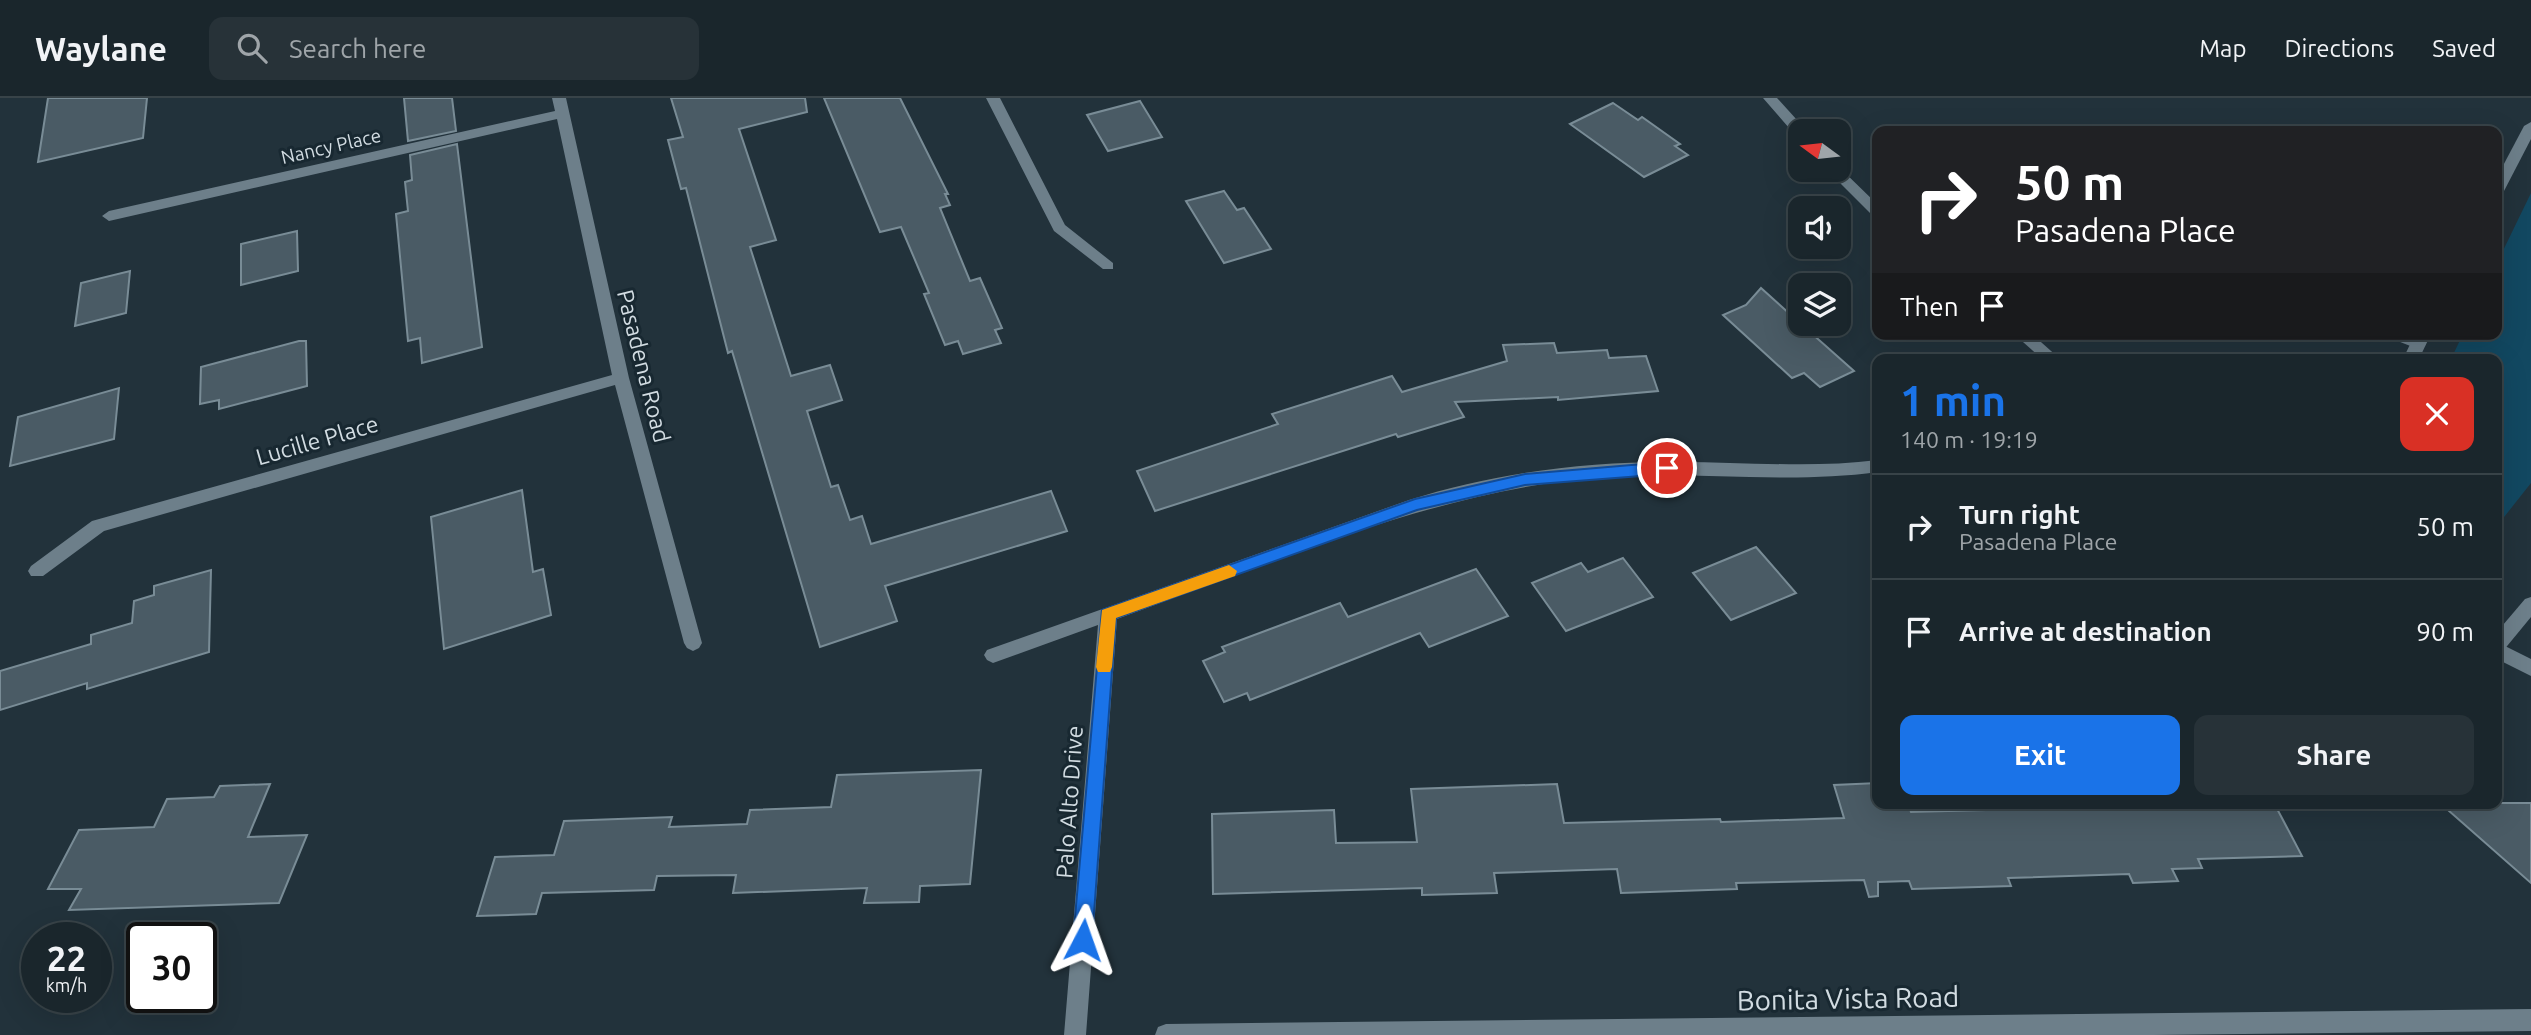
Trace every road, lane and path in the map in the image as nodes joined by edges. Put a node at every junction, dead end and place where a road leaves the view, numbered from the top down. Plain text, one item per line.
1 (993, 98) edge
2 (1770, 98) edge
3 (561, 106) edge
4 (1789, 119) edge
5 (2531, 126) edge
6 (2502, 181) edge
7 (1846, 182) edge
8 (1872, 207) edge
9 (109, 216) dead end
10 (1108, 266) dead end
11 (2029, 340) edge
12 (2046, 354) edge
13 (621, 378) junction
14 (1872, 467) edge
15 (37, 571) dead end
16 (2531, 604) edge
17 (1108, 614) junction
18 (2502, 642) edge
19 (693, 643) dead end
20 (2502, 651) edge
21 (993, 654) dead end
22 (2531, 668) edge
23 (2531, 1020) edge
24 (1075, 1035) edge
25 (1166, 1035) edge

1 - 10 street
2 - 4 street
3 - 9 street, Nancy Place
3 - 13 street, Pasadena Road
5 - 6 street
7 - 8 street
11 - 12 street
13 - 15 street, Lucille Place
13 - 19 street, Pasadena Road
14 - 17 street
16 - 18 street
17 - 21 street
17 - 24 street, Palo Alto Drive
20 - 22 street
23 - 25 street, Bonita Vista Road

